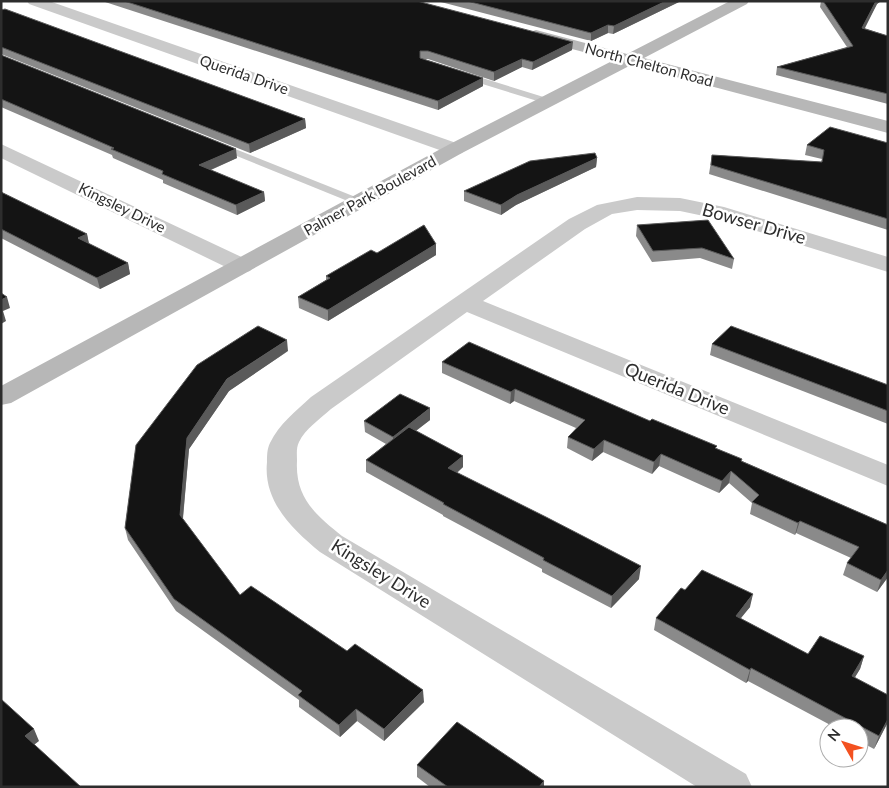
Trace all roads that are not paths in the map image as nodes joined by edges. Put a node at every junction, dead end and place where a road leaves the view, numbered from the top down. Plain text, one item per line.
1 (34, 1) edge
2 (742, 1) edge
3 (524, 32) edge
4 (628, 60) junction
5 (453, 72) edge
6 (547, 101) junction
7 (888, 127) edge
8 (212, 142) edge
9 (455, 149) junction
10 (1, 150) edge
11 (359, 202) junction
12 (888, 265) edge
13 (242, 266) junction
14 (467, 303) junction
15 (1, 397) edge
16 (888, 476) edge
17 (732, 787) edge

1 - 9 street, Querida Drive
2 - 4 main road, Palmer Park Boulevard
3 - 4 main road, North Chelton Road
4 - 6 main road, Palmer Park Boulevard
4 - 7 main road, North Chelton Road
5 - 6 lane
6 - 9 main road, Palmer Park Boulevard
8 - 11 lane
9 - 11 main road, Palmer Park Boulevard
10 - 13 street, Kingsley Drive
11 - 13 main road, Palmer Park Boulevard
12 - 14 street, Bowser Drive
13 - 15 main road, Palmer Park Boulevard
14 - 16 street, Querida Drive
14 - 17 street, Kingsley Drive

